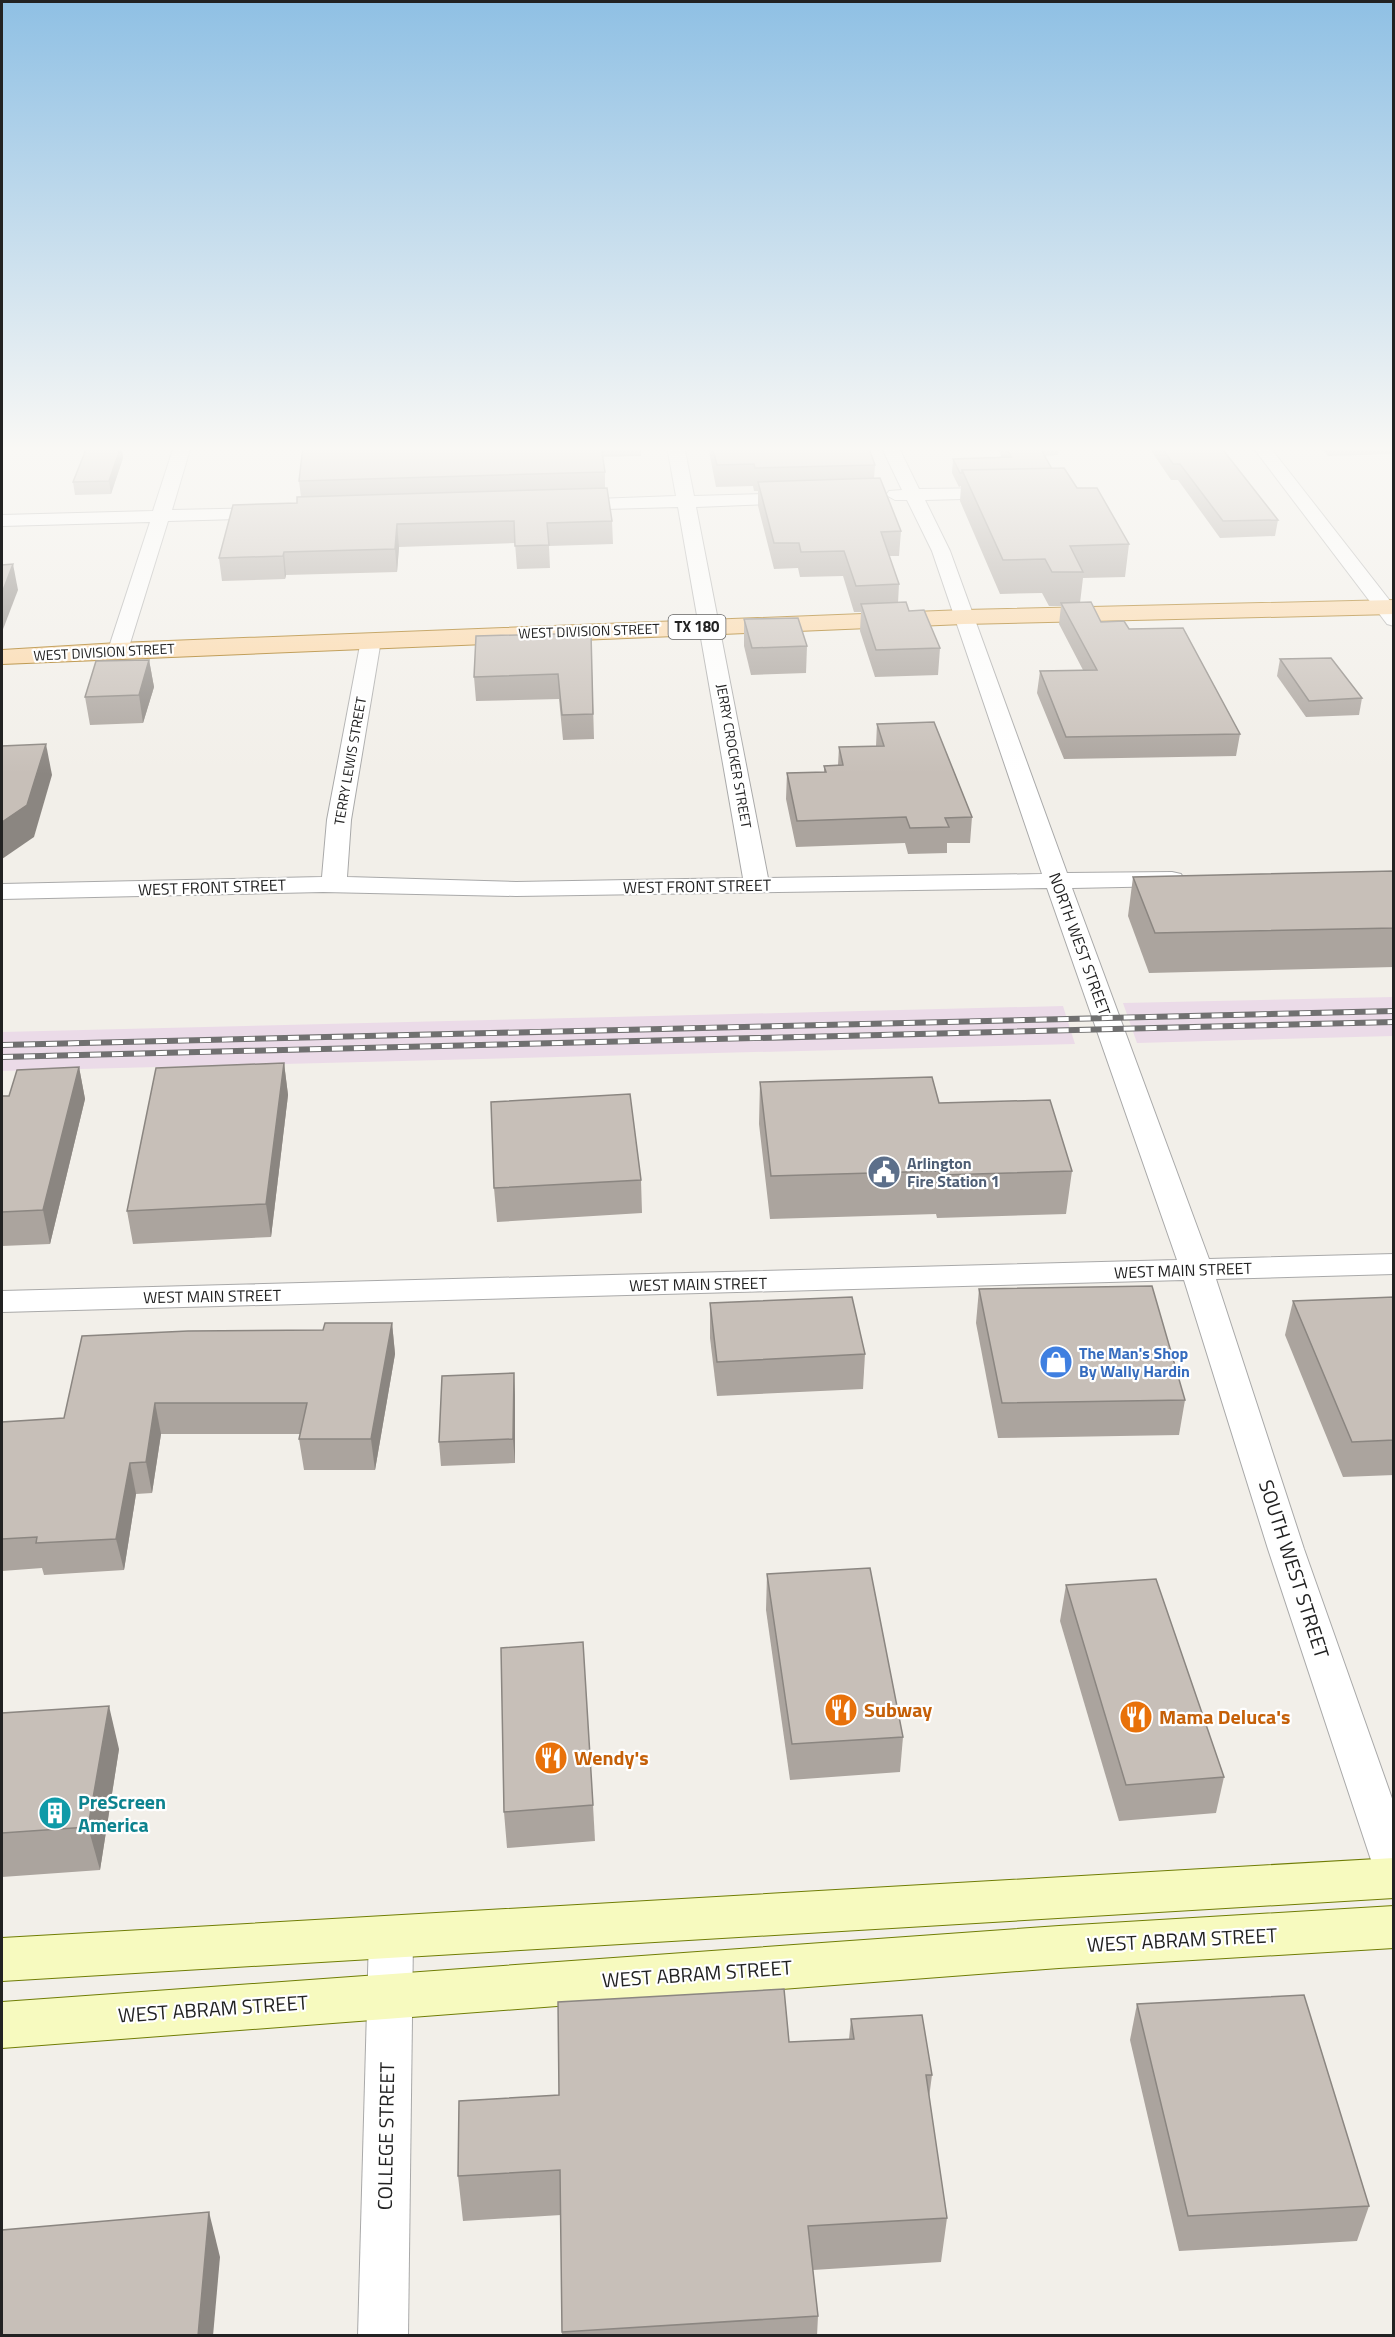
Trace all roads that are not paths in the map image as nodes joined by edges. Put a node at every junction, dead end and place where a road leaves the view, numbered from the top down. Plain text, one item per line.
1 (148, 555) edge
2 (695, 555) edge
3 (942, 555) edge
4 (1346, 555) edge
5 (1390, 611) edge
6 (964, 617) junction
7 (708, 627) junction
8 (371, 640) junction
9 (118, 650) junction
10 (2, 657) edge
11 (1198, 878) edge
12 (1057, 881) junction
13 (334, 883) junction
14 (757, 885) junction
15 (2, 892) edge
16 (1394, 1264) edge
17 (1197, 1270) junction
18 (2, 1302) edge
19 (1394, 1866) edge
20 (1394, 1878) edge
21 (1394, 1927) edge
22 (391, 1937) junction
23 (2, 1960) edge
24 (389, 1996) junction
25 (2, 2025) edge
26 (383, 2336) edge

1 - 9 street
2 - 7 street, JERRY CROCKER STREET
3 - 6 street, NORTH WEST STREET
4 - 5 street
5 - 6 main road, WEST DIVISION STREET / TX 180
6 - 7 main road, WEST DIVISION STREET / TX 180
6 - 12 street, NORTH WEST STREET
7 - 8 main road, WEST DIVISION STREET / TX 180
7 - 14 street, JERRY CROCKER STREET
8 - 9 main road, WEST DIVISION STREET / TX 180
8 - 13 street, TERRY LEWIS STREET
9 - 10 main road, WEST DIVISION STREET / TX 180
11 - 12 street, WEST FRONT STREET
12 - 14 street, WEST FRONT STREET
12 - 17 street, NORTH WEST STREET
13 - 14 street, WEST FRONT STREET
13 - 15 street, WEST FRONT STREET
16 - 17 street, WEST MAIN STREET
17 - 18 street, WEST MAIN STREET
17 - 19 street, SOUTH WEST STREET
20 - 22 main road
21 - 24 main road, WEST ABRAM STREET
22 - 23 main road
22 - 24 street, COLLEGE STREET
24 - 25 main road, WEST ABRAM STREET
24 - 26 street, COLLEGE STREET

